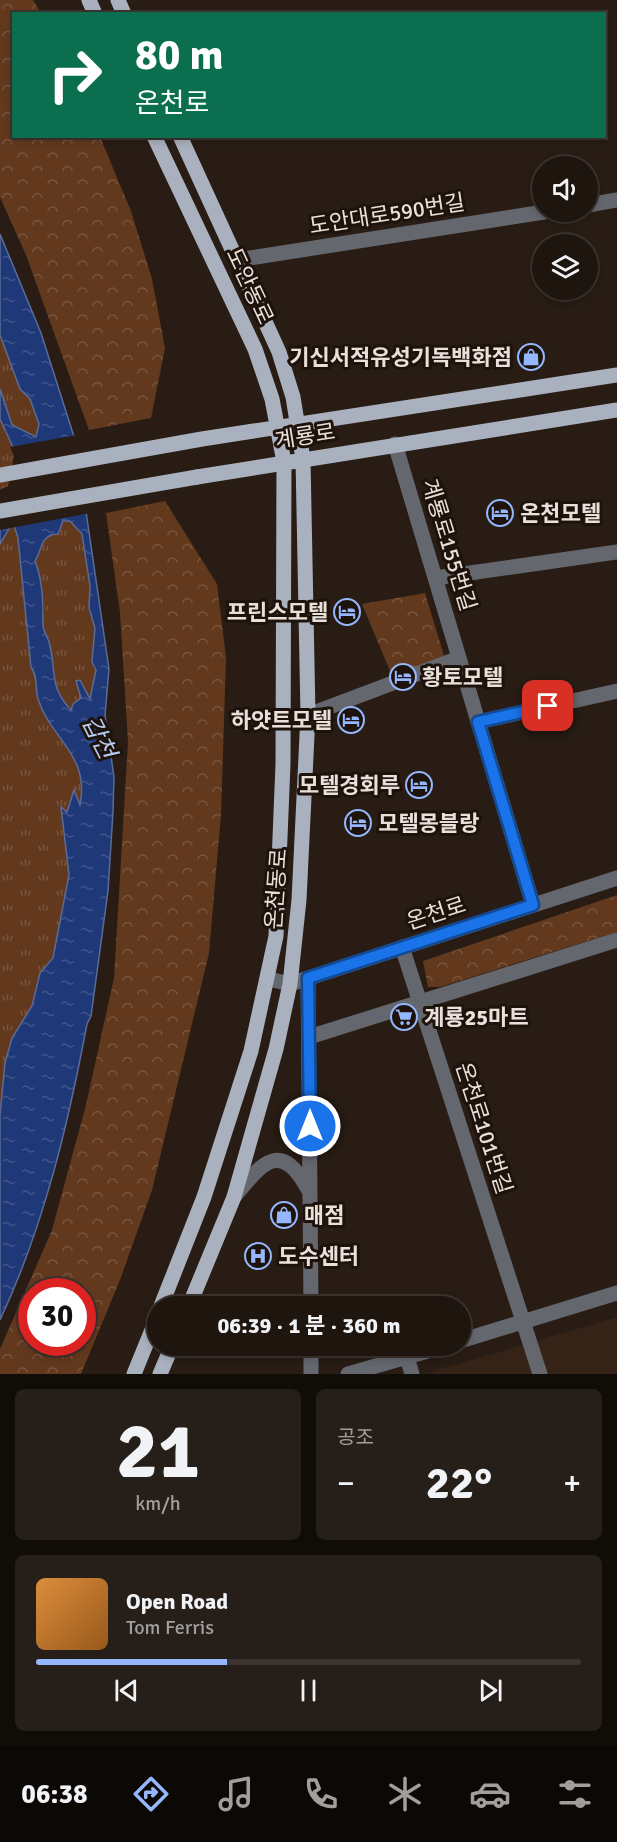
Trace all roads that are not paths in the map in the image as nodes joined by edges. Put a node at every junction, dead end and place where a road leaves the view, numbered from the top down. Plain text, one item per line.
1 (155, 138) edge
2 (181, 138) edge
3 (617, 200) edge
4 (598, 203) edge
5 (532, 214) edge
6 (237, 260) junction
7 (617, 375) edge
8 (617, 410) edge
9 (297, 424) junction
10 (277, 428) junction
11 (395, 444) junction
12 (303, 459) junction
13 (284, 462) junction
14 (0, 475) edge
15 (0, 511) edge
16 (617, 552) edge
17 (435, 578) junction
18 (459, 658) junction
19 (617, 691) edge
20 (308, 715) junction
21 (478, 722) junction
22 (617, 878) edge
23 (533, 905) junction
24 (617, 940) edge
25 (402, 947) junction
26 (308, 978) junction
27 (268, 979) junction
28 (290, 984) junction
29 (419, 1004) junction
30 (309, 1037) junction
31 (310, 1193) junction
32 (234, 1197) junction
33 (617, 1293) edge
34 (165, 1296) edge
35 (193, 1296) edge
36 (311, 1296) edge
37 (525, 1322) junction
38 (471, 1338) edge
39 (147, 1342) edge
40 (168, 1356) edge
41 (311, 1356) edge
42 (410, 1356) edge
43 (407, 1357) junction
44 (134, 1374) edge
45 (160, 1374) edge
46 (311, 1374) edge
47 (348, 1374) edge
48 (412, 1374) edge
49 (540, 1374) edge

1 - 10 main road, 도안동로
2 - 6 main road, 도안동로
3 - 4 street
5 - 6 street, 도안대로590번길
6 - 9 main road, 도안동로
7 - 9 main road, 계룡로
8 - 11 main road, 계룡로
9 - 10 main road, 계룡로
9 - 12 main road, 도안동로
10 - 13 main road, 도안동로
10 - 14 main road, 계룡로
11 - 12 main road, 계룡로
11 - 17 street, 계룡로155번길
12 - 13 main road, 계룡로
12 - 20 main road, 온천동로
13 - 15 main road, 계룡로, bridge
13 - 27 main road, 온천동로
16 - 17 street
17 - 18 street, 계룡로155번길
18 - 20 street
18 - 21 street, 계룡로155번길
19 - 21 street
20 - 28 main road, 온천동로
21 - 23 street, 계룡로155번길
22 - 23 street, 온천로
23 - 25 street, 온천로
24 - 29 street
25 - 26 street, 온천로
25 - 29 street, 온천로101번길
26 - 28 street, 온천로
26 - 30 street
27 - 28 street
27 - 34 main road, 온천동로
28 - 32 main road, 온천동로
29 - 30 street
29 - 37 street, 온천로101번길
30 - 31 street
31 - 32 street
31 - 36 street
32 - 35 main road, 온천동로
33 - 37 street
37 - 38 street
37 - 49 street, 온천로101번길
39 - 44 main road
40 - 45 main road
41 - 46 street
42 - 43 street
43 - 47 street
43 - 48 street

